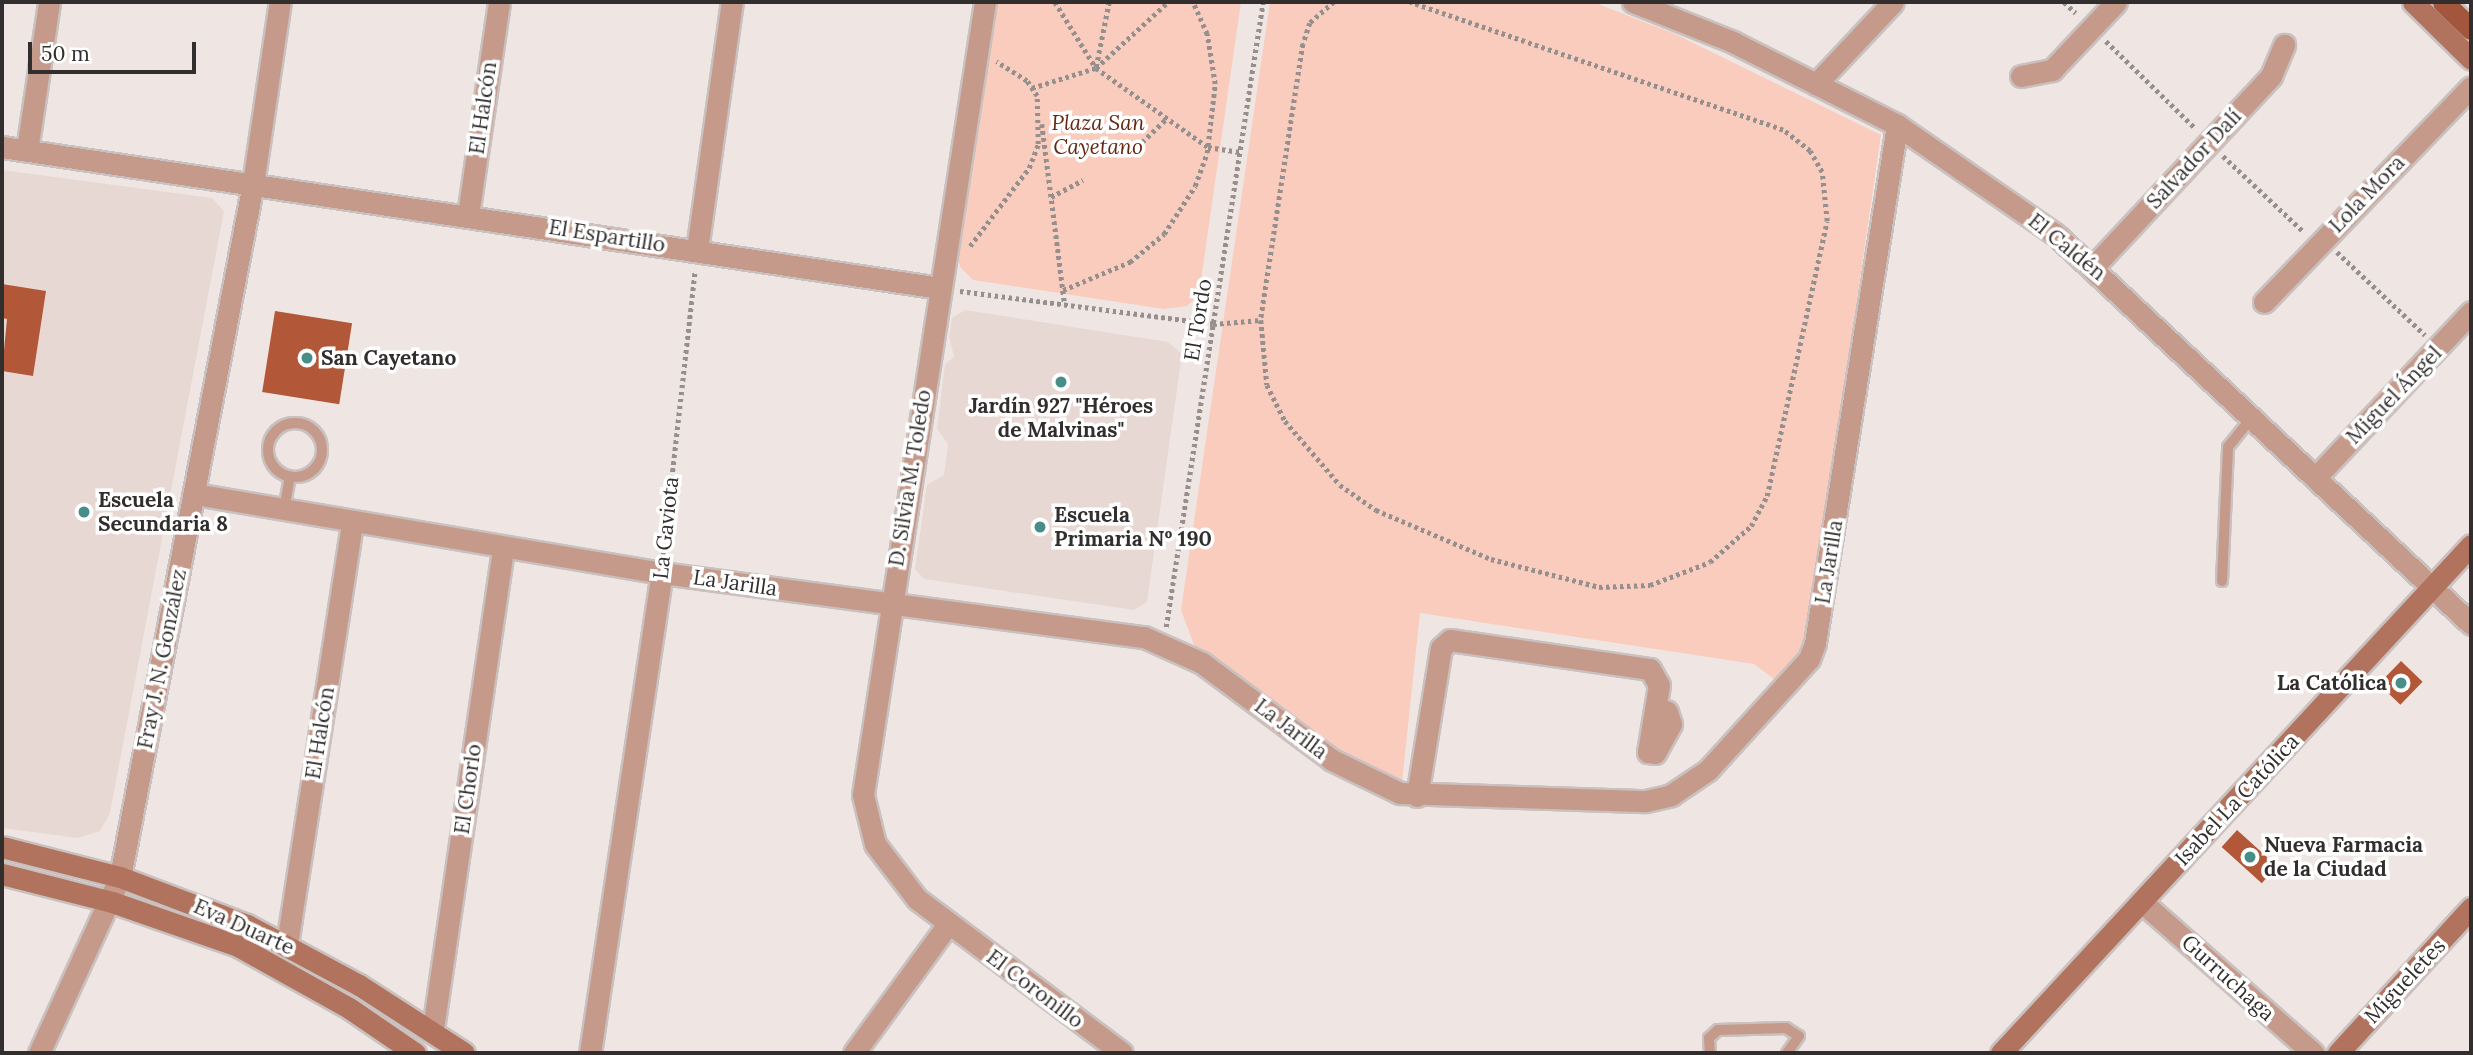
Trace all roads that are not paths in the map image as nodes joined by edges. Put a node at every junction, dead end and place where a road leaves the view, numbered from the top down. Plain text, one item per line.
1 (49, 2) edge
2 (280, 2) edge
3 (499, 2) edge
4 (732, 2) edge
5 (985, 2) edge
6 (1633, 2) edge
7 (1893, 2) edge
8 (2116, 2) edge
9 (2413, 2) edge
10 (2443, 2) edge
11 (2471, 29) edge
12 (2284, 45) dead end
13 (2471, 59) edge
14 (2021, 76) dead end
15 (1816, 84) junction
16 (2471, 87) edge
17 (1896, 125) junction
18 (2, 147) edge
19 (27, 150) junction
20 (253, 184) junction
21 (468, 215) junction
22 (697, 250) junction
23 (2094, 266) junction
24 (940, 288) junction
25 (2264, 302) dead end
26 (2471, 312) edge
27 (2252, 417) junction
28 (290, 477) junction
29 (2316, 477) junction
30 (195, 494) junction
31 (284, 510) junction
32 (352, 522) junction
33 (2471, 545) edge
34 (503, 548) junction
35 (662, 573) junction
36 (2221, 581) dead end
37 (2434, 587) junction
38 (891, 605) junction
39 (2471, 624) edge
40 (1656, 707) dead end
41 (1417, 796) junction
42 (2, 847) edge
43 (2, 874) edge
44 (120, 877) junction
45 (112, 902) junction
46 (2143, 902) junction
47 (2471, 908) edge
48 (948, 924) junction
49 (287, 944) junction
50 (433, 1029) junction
51 (39, 1053) edge
52 (415, 1053) edge
53 (464, 1053) edge
54 (590, 1053) edge
55 (854, 1053) edge
56 (1122, 1053) edge
57 (1710, 1053) edge
58 (1787, 1053) edge
59 (2001, 1053) edge
60 (2312, 1053) edge
61 (2338, 1053) edge

1 - 19 street
2 - 20 street, Fray J. N. González
3 - 21 street, El Halcón
4 - 22 street
5 - 24 street, D. Silvia M. Toledo
6 - 15 street, El Caldén
7 - 15 street
8 - 14 street
9 - 13 street
10 - 11 main road
12 - 23 street, Salvador Dalí
15 - 17 street, El Caldén
16 - 25 street, Lola Mora
17 - 23 street, El Caldén
17 - 41 street, La Jarilla
18 - 19 street, El Espartillo
19 - 20 street, El Espartillo
20 - 21 street, El Espartillo
20 - 30 street, Fray J. N. González
21 - 22 street, El Espartillo
22 - 24 street, El Espartillo
23 - 27 street, El Caldén
24 - 38 street, D. Silvia M. Toledo
26 - 29 street, Miguel Ángel
27 - 29 street, El Caldén
27 - 36 lane
28 - 28 lane
28 - 31 lane
29 - 37 street, El Caldén
30 - 31 street, La Jarilla
30 - 44 street, Fray J. N. González
31 - 32 street, La Jarilla
32 - 34 street, La Jarilla
32 - 49 street, El Halcón
33 - 37 street, Isabel La Católica
34 - 35 street, La Jarilla
34 - 50 street, El Chorlo
35 - 38 street, La Jarilla
35 - 54 street, La Gaviota
37 - 39 street, El Caldén
37 - 46 street, Isabel La Católica
38 - 41 street, La Jarilla
38 - 48 street, D. Silvia M. Toledo
40 - 41 street
42 - 44 street, Eva Duarte
43 - 45 street, Eva Duarte
44 - 45 street, Fray J. N. González
44 - 49 street, Eva Duarte
45 - 51 street, Fray J. N. González
45 - 52 street, Eva Duarte
46 - 59 street, Isabel La Católica
46 - 60 street, Gurruchaga
47 - 61 street, Migueletes
48 - 55 street
48 - 56 street, El Coronillo
49 - 50 street, Eva Duarte
50 - 53 street, Eva Duarte
57 - 58 lane

